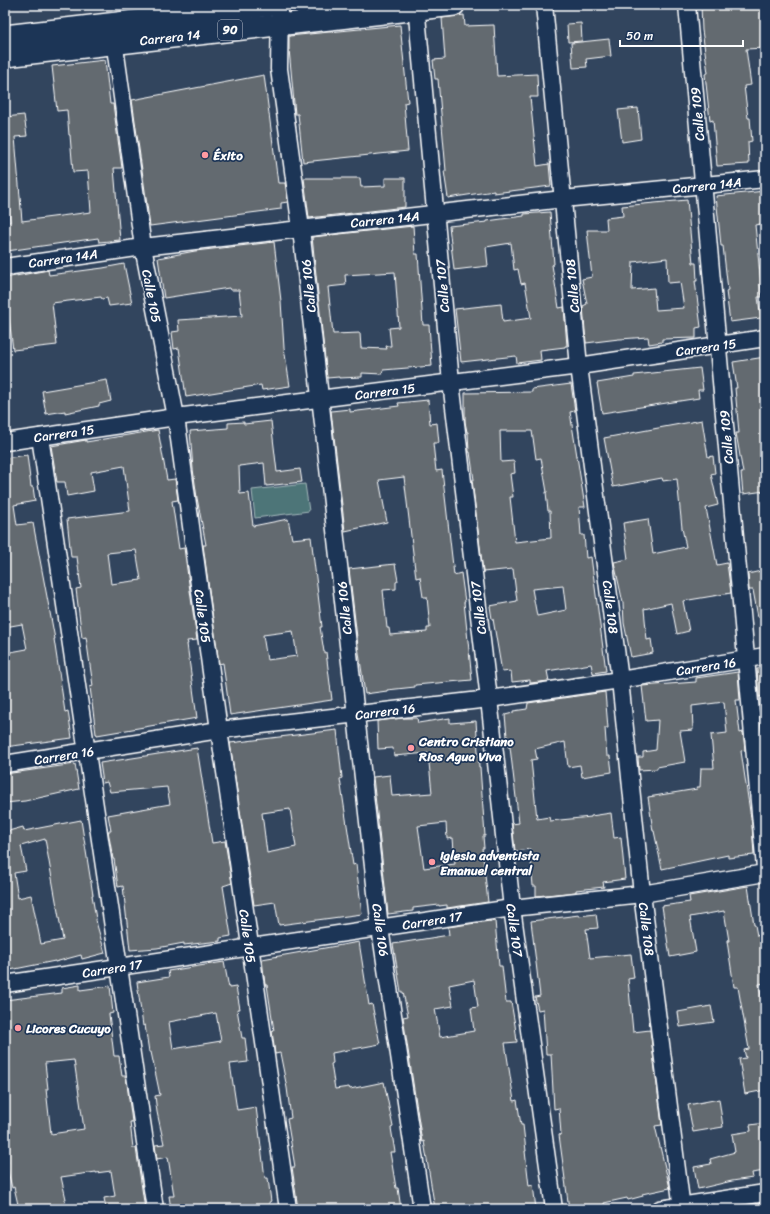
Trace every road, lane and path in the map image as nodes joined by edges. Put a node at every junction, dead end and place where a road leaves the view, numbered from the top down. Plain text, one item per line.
1 (272, 5) edge
2 (454, 5) edge
3 (544, 5) edge
4 (687, 5) edge
5 (417, 7) edge
6 (280, 15) edge
7 (113, 33) junction
8 (5, 36) edge
9 (5, 56) edge
10 (765, 179) edge
11 (703, 185) junction
12 (563, 199) junction
13 (436, 213) junction
14 (301, 228) junction
15 (143, 247) junction
16 (5, 267) edge
17 (765, 338) edge
18 (718, 345) junction
19 (579, 366) junction
20 (451, 382) junction
21 (320, 399) junction
22 (176, 417) junction
23 (40, 437) junction
24 (5, 442) edge
25 (765, 656) edge
26 (746, 660) junction
27 (620, 680) junction
28 (489, 699) junction
29 (356, 714) junction
30 (219, 730) junction
31 (87, 751) junction
32 (5, 764) edge
33 (765, 868) edge
34 (765, 873) edge
35 (642, 894) junction
36 (512, 908) junction
37 (380, 928) junction
38 (250, 948) junction
39 (119, 967) junction
40 (5, 984) edge
41 (765, 1193) edge
42 (682, 1207) edge
43 (155, 1209) edge
44 (288, 1209) edge
45 (422, 1209) edge
46 (554, 1209) edge
47 (660, 1209) edge

1 - 7 main road, Carrera 14 / 90
2 - 5 main road, Carrera 14 / 90
3 - 12 street, Calle 108
4 - 11 street, Calle 109
5 - 6 main road, Carrera 14 / 90
5 - 13 street, Calle 107
6 - 7 main road, Carrera 14 / 90
6 - 14 street, Calle 106
7 - 8 main road, Carrera 14 / 90
7 - 9 main road, Carrera 14 / 90
7 - 15 street, Calle 105
10 - 11 street, Carrera 14A
11 - 12 street, Carrera 14A
11 - 18 street, Calle 109
12 - 13 street, Carrera 14A
12 - 19 street, Calle 108
13 - 14 street, Carrera 14A
13 - 20 street, Calle 107
14 - 15 street, Carrera 14A
14 - 21 street, Calle 106
15 - 16 street, Carrera 14A
15 - 22 street, Calle 105
17 - 18 street, Carrera 15
18 - 19 street, Carrera 15
18 - 26 street, Calle 109
19 - 20 street, Carrera 15
19 - 27 street, Calle 108
20 - 21 street, Carrera 15
20 - 28 street, Calle 107
21 - 22 street, Carrera 15
21 - 29 street, Calle 106
22 - 23 street, Carrera 15
22 - 30 street, Calle 105
23 - 24 street, Carrera 15
23 - 31 street
25 - 26 street, Carrera 16
26 - 27 street, Carrera 16
26 - 33 street, Calle 109
27 - 28 street, Carrera 16
27 - 35 street, Calle 108
28 - 29 street, Carrera 16
28 - 36 street, Calle 107
29 - 30 street, Carrera 16
29 - 37 street, Calle 106
30 - 31 street, Carrera 16
30 - 38 street, Calle 105
31 - 32 street, Carrera 16
31 - 39 street
34 - 35 street, Carrera 17
35 - 36 street, Carrera 17
35 - 42 street, Calle 108
36 - 37 street, Carrera 17
36 - 46 street, Calle 107
37 - 38 street, Carrera 17
37 - 45 street, Calle 106
38 - 39 street, Carrera 17
38 - 44 street, Calle 105
39 - 40 street, Carrera 17
39 - 43 street
41 - 42 street
42 - 47 street

